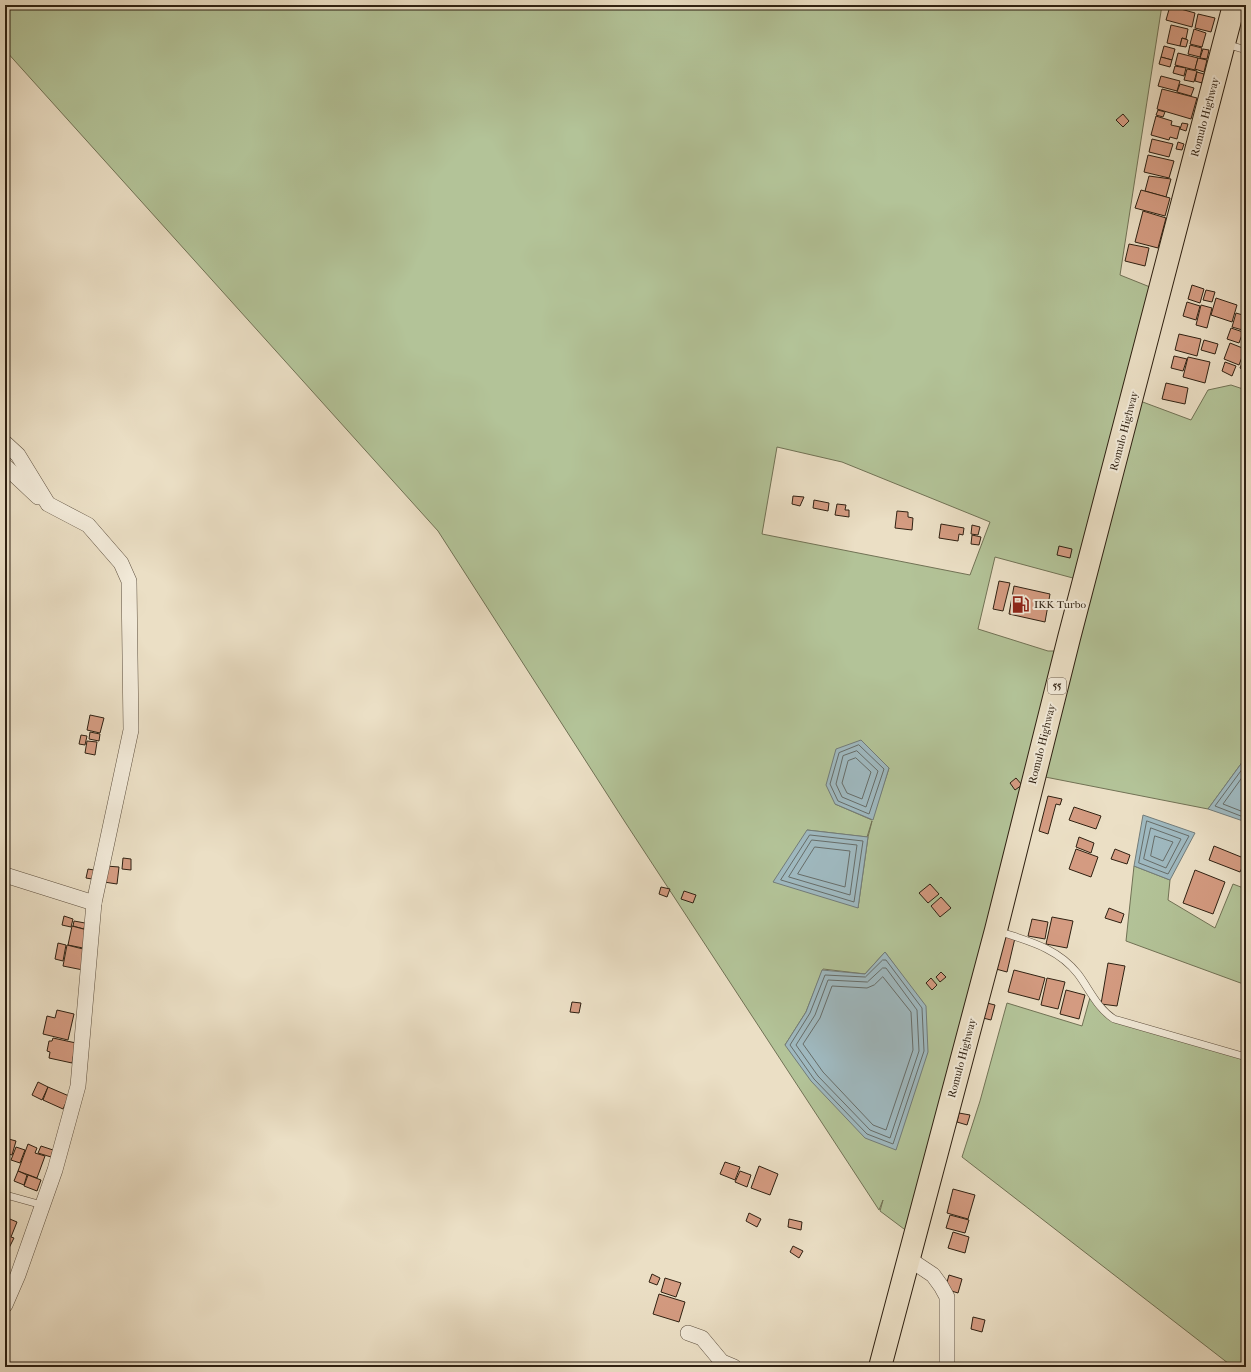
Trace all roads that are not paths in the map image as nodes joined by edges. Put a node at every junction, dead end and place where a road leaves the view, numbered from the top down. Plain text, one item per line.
1 (1234, 5) edge
2 (1224, 43) junction
3 (1246, 50) edge
4 (5, 442) edge
5 (5, 466) edge
6 (48, 504) junction
7 (5, 875) edge
8 (94, 902) junction
9 (996, 930) junction
10 (1246, 1057) edge
11 (6, 1195) edge
12 (42, 1205) junction
13 (909, 1259) junction
14 (5, 1305) edge
15 (688, 1333) dead end
16 (734, 1367) edge
17 (880, 1367) edge
18 (947, 1367) edge

1 - 2 highway, Romulo Highway / 55
2 - 3 lane
2 - 9 highway, Romulo Highway / 55
4 - 6 street
5 - 6 street
6 - 8 street
7 - 8 street
8 - 12 street
9 - 10 lane
9 - 13 highway, Romulo Highway / 55
11 - 12 lane
12 - 14 street
13 - 17 highway, Romulo Highway / 55
13 - 18 street
15 - 16 street

